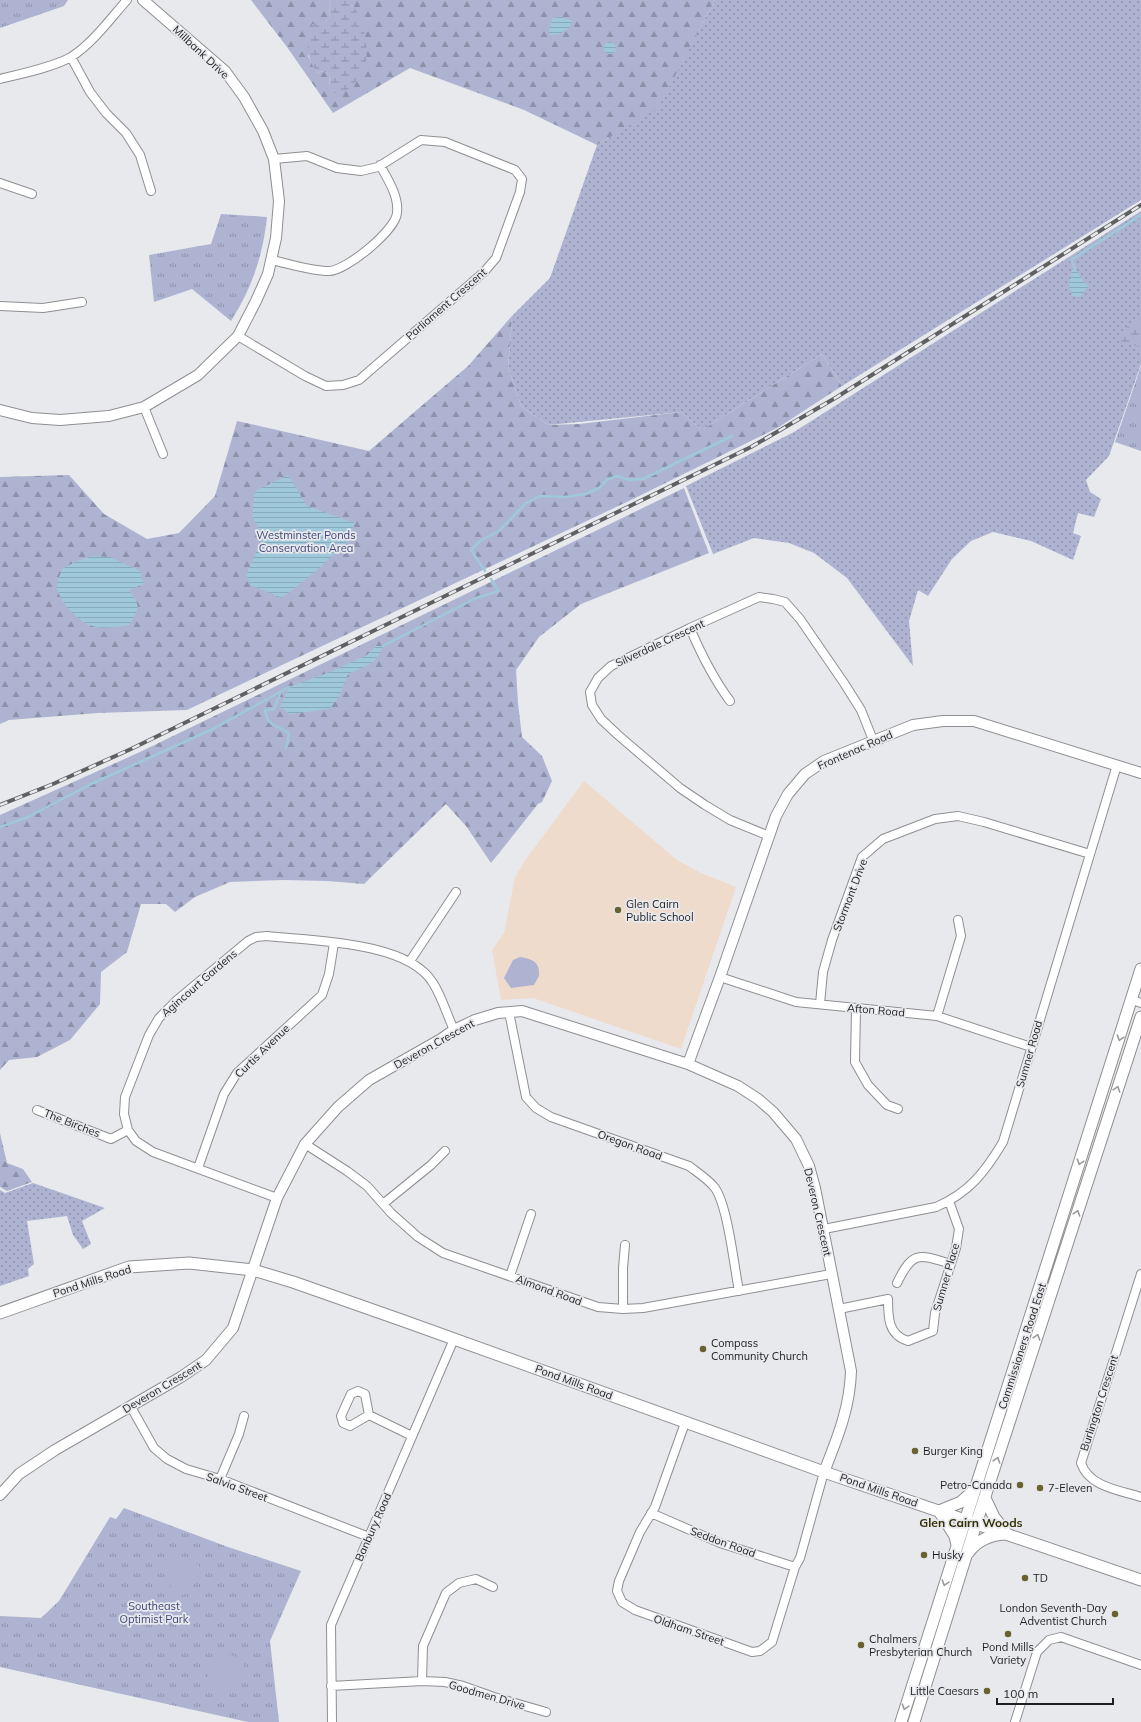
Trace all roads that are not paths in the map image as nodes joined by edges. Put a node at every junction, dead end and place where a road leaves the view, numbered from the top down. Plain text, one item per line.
1 (127, 0) edge
2 (143, 0) edge
3 (71, 57) junction
4 (0, 79) edge
5 (274, 159) junction
6 (380, 165) junction
7 (0, 183) edge
8 (151, 191) dead end
9 (32, 194) dead end
10 (272, 260) junction
11 (82, 302) dead end
12 (0, 306) edge
13 (238, 336) junction
14 (144, 407) junction
15 (0, 410) edge
16 (163, 454) dead end
17 (690, 628) junction
18 (730, 701) dead end
19 (873, 740) junction
20 (1117, 765) junction
21 (1141, 773) edge
22 (769, 836) junction
23 (1090, 854) junction
24 (456, 892) dead end
25 (958, 920) dead end
26 (334, 943) junction
27 (410, 961) junction
28 (1141, 969) edge
29 (720, 977) junction
30 (1136, 1002) edge
31 (820, 1004) junction
32 (856, 1009) junction
33 (509, 1012) junction
34 (937, 1016) junction
35 (1141, 1017) edge
36 (454, 1030) junction
37 (1031, 1047) junction
38 (688, 1064) junction
39 (898, 1109) dead end
40 (38, 1110) dead end
41 (128, 1130) junction
42 (305, 1144) junction
43 (445, 1151) dead end
44 (198, 1168) junction
45 (277, 1198) junction
46 (949, 1201) junction
47 (383, 1204) junction
48 (531, 1214) dead end
49 (824, 1229) junction
50 (625, 1246) dead end
51 (951, 1264) junction
52 (253, 1270) junction
53 (831, 1274) junction
54 (1141, 1274) edge
55 (510, 1276) junction
56 (897, 1283) dead end
57 (739, 1291) junction
58 (623, 1309) junction
59 (838, 1309) junction
60 (0, 1313) edge
61 (454, 1339) junction
62 (130, 1407) junction
63 (369, 1415) dead end
64 (244, 1416) dead end
65 (685, 1423) junction
66 (412, 1436) junction
67 (824, 1472) junction
68 (220, 1479) junction
69 (977, 1486) junction
70 (0, 1495) edge
71 (1141, 1496) edge
72 (985, 1498) junction
73 (939, 1511) junction
74 (651, 1513) junction
75 (971, 1522) junction
76 (1007, 1534) junction
77 (368, 1537) junction
78 (957, 1546) junction
79 (964, 1560) junction
80 (795, 1566) junction
81 (1141, 1580) edge
82 (492, 1587) dead end
83 (1141, 1665) edge
84 (422, 1681) junction
85 (331, 1686) junction
86 (546, 1712) dead end
87 (332, 1722) edge
88 (900, 1722) edge
89 (914, 1722) edge
90 (1015, 1722) edge

1 - 3 street
2 - 5 street, Millbank Drive
3 - 4 street
3 - 8 street
5 - 6 street, Parliament Crescent
5 - 10 street, Millbank Drive
6 - 10 street
6 - 13 street, Parliament Crescent
7 - 9 street
10 - 13 street, Millbank Drive
11 - 12 street
13 - 14 street, Millbank Drive
14 - 15 street, Millbank Drive
14 - 16 street
17 - 18 street
17 - 19 street, Silverdale Crescent
17 - 22 street, Silverdale Crescent
19 - 20 street, Frontenac Road
19 - 22 street, Frontenac Road
20 - 21 street, Frontenac Road
20 - 23 street, Sumner Road
22 - 29 street, Frontenac Road
23 - 31 street, Stormont Drive
23 - 37 street, Sumner Road
24 - 27 street
25 - 34 street
26 - 27 street, Agincourt Gardens
26 - 41 street, Agincourt Gardens
26 - 44 street, Curtis Avenue
27 - 36 street, Agincourt Gardens
28 - 30 main road, Commissioners Road East
29 - 31 street, Afton Road
29 - 38 street, Frontenac Road
30 -> 69 main road, Commissioners Road East
31 - 32 street, Afton Road
32 - 34 street, Afton Road
32 - 39 street
33 - 36 street, Deveron Crescent
33 - 38 street, Deveron Crescent
33 - 57 street, Oregon Road
34 - 37 street, Afton Road
72 -> 35 main road, Commissioners Road East
36 - 42 street, Deveron Crescent
37 - 46 street, Sumner Road
38 - 49 street, Deveron Crescent
40 - 41 street, The Birches
41 - 44 street
42 - 45 street, Deveron Crescent
42 - 47 street, Almond Road
43 - 47 street
44 - 45 street
45 - 52 street, Deveron Crescent
46 - 49 street, Sumner Road
46 - 51 street, Sumner Place
47 - 55 street, Almond Road
48 - 55 street
49 - 53 street, Deveron Crescent
50 - 58 street
51 - 56 street
51 - 59 street, Sumner Place
52 - 60 main road, Pond Mills Road
52 - 61 main road, Pond Mills Road
52 - 62 street, Deveron Crescent
53 - 57 street, Almond Road
53 - 59 street, Deveron Crescent
54 - 71 street, Burlington Crescent
55 - 58 street, Almond Road
57 - 58 street, Almond Road
59 - 67 street, Deveron Crescent
61 - 65 main road, Pond Mills Road
61 - 66 street, Banbury Road
62 - 68 street, Salvia Street
62 - 70 street, Deveron Crescent
63 - 66 street
64 - 68 street
65 - 67 main road, Pond Mills Road
65 - 74 street, Oldham Street
66 - 77 street, Banbury Road
67 - 73 main road, Pond Mills Road
67 - 80 street, Oldham Street
68 - 77 street, Salvia Street
69 - 73 main road
69 - 75 main road, Commissioners Road East
72 - 75 main road, Commissioners Road East
72 - 76 main road
73 - 75 main road, Pond Mills Road
73 - 78 main road
74 - 80 street, Seddon Road
74 - 80 street, Oldham Street
75 - 76 main road, Pond Mills Road
75 - 78 main road, Commissioners Road East
75 - 79 main road, Commissioners Road East
76 - 79 main road
76 - 81 main road, Pond Mills Road
77 - 85 street, Banbury Road
78 -> 88 main road, Commissioners Road East
79 - 89 main road, Commissioners Road East
82 - 84 street
83 - 90 street
84 - 85 street, Goodmen Drive
84 - 86 street, Goodmen Drive
85 - 87 street, Banbury Road

